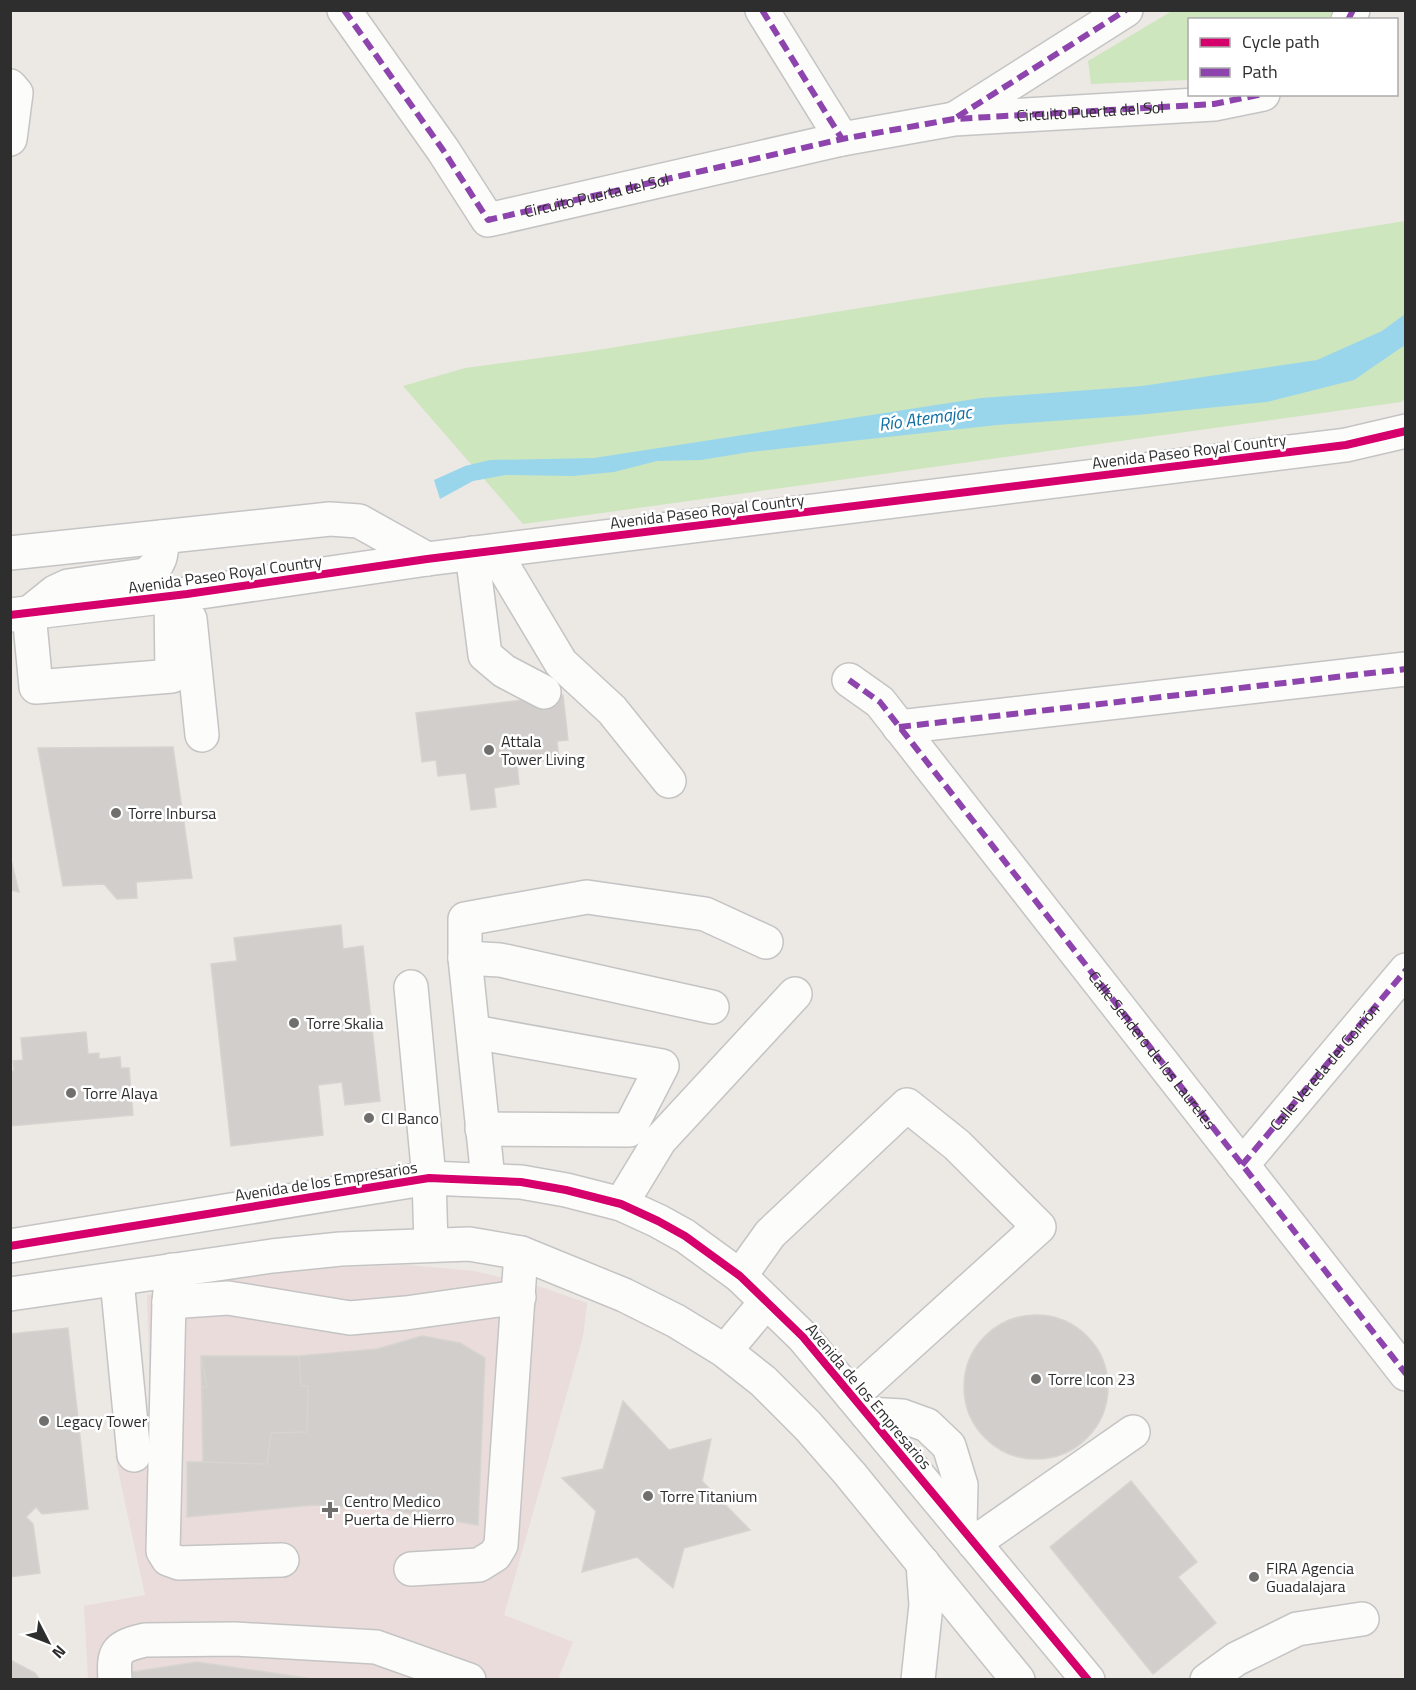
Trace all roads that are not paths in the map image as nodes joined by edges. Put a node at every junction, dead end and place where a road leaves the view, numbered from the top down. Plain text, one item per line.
1 (344, 10) edge
2 (762, 10) edge
3 (1126, 10) edge
4 (10, 86) edge
5 (1253, 96) edge
6 (954, 119) junction
7 (10, 139) edge
8 (842, 139) junction
9 (1406, 431) edge
10 (162, 537) junction
11 (483, 552) junction
12 (10, 553) edge
13 (427, 559) junction
14 (179, 595) junction
15 (20, 614) edge
16 (554, 650) junction
17 (1406, 669) edge
18 (504, 671) junction
19 (849, 680) dead end
20 (544, 692) dead end
21 (899, 727) junction
22 (202, 735) dead end
23 (669, 781) dead end
24 (766, 942) dead end
25 (465, 958) junction
26 (1406, 970) edge
27 (411, 987) dead end
28 (795, 994) dead end
29 (712, 1007) dead end
30 (474, 1032) junction
31 (482, 1129) junction
32 (1242, 1165) junction
33 (429, 1178) junction
34 (488, 1179) junction
35 (621, 1204) junction
36 (431, 1245) junction
37 (10, 1246) edge
38 (521, 1253) junction
39 (272, 1256) junction
40 (172, 1270) junction
41 (740, 1276) junction
42 (117, 1280) junction
43 (10, 1294) edge
44 (519, 1297) junction
45 (169, 1302) junction
46 (766, 1302) junction
47 (280, 1307) junction
48 (725, 1351) junction
49 (1406, 1374) edge
50 (859, 1405) junction
51 (1133, 1432) dead end
52 (134, 1455) dead end
53 (967, 1535) junction
54 (282, 1560) dead end
55 (923, 1563) junction
56 (411, 1569) dead end
57 (1362, 1619) dead end
58 (1015, 1678) edge
59 (116, 1680) edge
60 (469, 1680) edge
61 (918, 1680) edge
62 (1088, 1680) edge
63 (1207, 1680) edge

1 - 8 street, Circuito Puerta del Sol
2 - 8 street
3 - 6 street, Circuito Puerta del Sol
4 - 7 street
5 - 6 street, Circuito Puerta del Sol
6 - 8 street, Circuito Puerta del Sol
9 - 11 street, Avenida Paseo Royal Country
10 - 12 street
10 - 13 street
10 - 15 street
11 - 13 street, Avenida Paseo Royal Country
11 - 16 street
11 - 18 street
13 - 14 street, Avenida Paseo Royal Country
14 - 15 street, Avenida Paseo Royal Country
14 - 15 street
14 - 22 street
16 - 18 street
16 - 23 street
17 - 21 street
18 - 20 street
19 - 21 street, Calle Sendero de los Laureles
21 - 32 street, Calle Sendero de los Laureles
24 - 25 street
25 - 29 street
25 - 30 street
26 - 32 street, Calle Vereda del Gorrión
27 - 33 street
28 - 35 street
30 - 31 street
30 - 31 street
31 - 34 street
32 - 49 street, Calle Sendero de los Laureles
33 - 34 street, Avenida de los Empresarios
33 - 36 street
33 - 37 street, Avenida de los Empresarios
34 - 35 street, Avenida de los Empresarios
35 - 41 street, Avenida de los Empresarios
36 - 38 street
36 - 39 street
38 - 44 street
38 - 48 street
39 - 40 street
39 - 47 street
40 - 42 street
40 - 45 street
41 - 46 street, Avenida de los Empresarios
41 - 50 street
42 - 43 street
42 - 52 street
44 - 47 street
44 - 56 street
45 - 47 street
45 - 54 street
46 - 48 street
46 - 50 street, Avenida de los Empresarios
48 - 55 street
50 - 53 street, Avenida de los Empresarios
51 - 53 street
53 - 62 street, Avenida de los Empresarios
55 - 58 street
55 - 61 street
57 - 63 street
59 - 60 street

